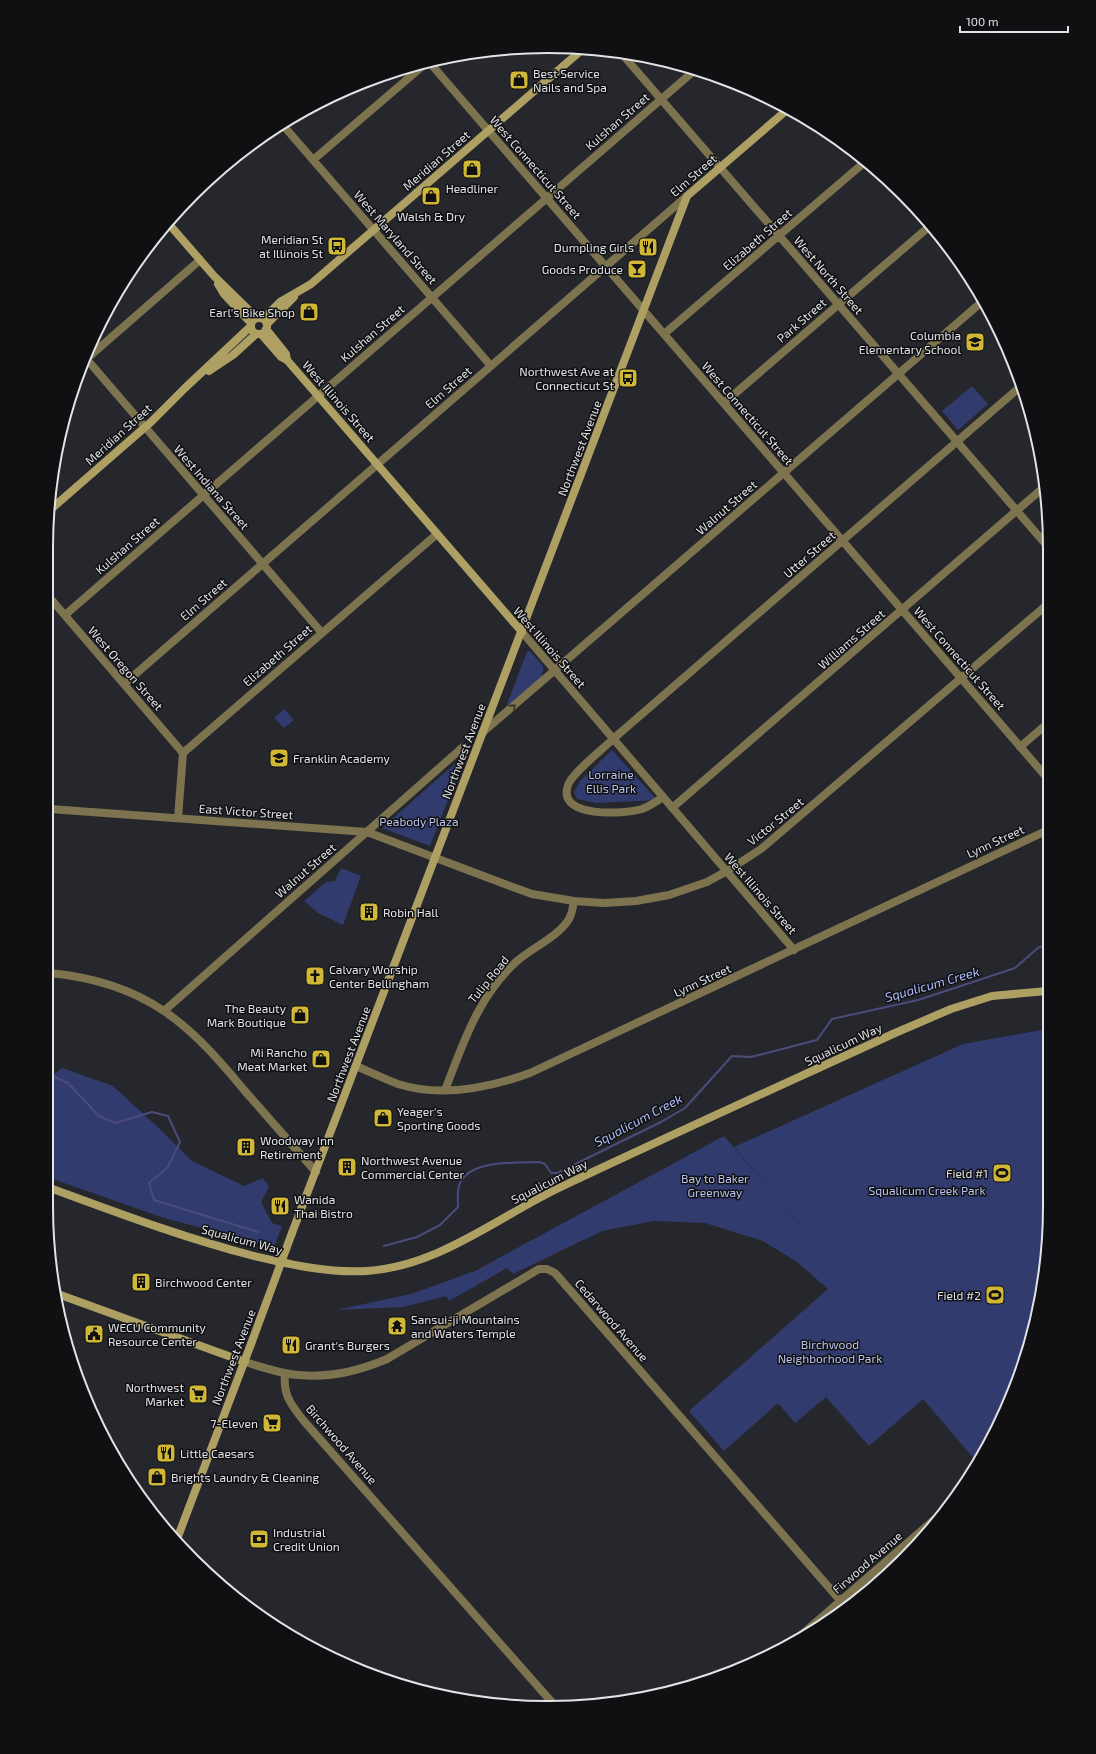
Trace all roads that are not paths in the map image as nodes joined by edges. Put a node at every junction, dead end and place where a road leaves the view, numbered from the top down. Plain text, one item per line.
1 (577, 54) edge
2 (627, 60) edge
3 (433, 67) edge
4 (417, 71) edge
5 (690, 74) edge
6 (661, 99) junction
7 (784, 113) edge
8 (286, 128) edge
9 (488, 130) junction
10 (314, 160) junction
11 (861, 165) edge
12 (720, 168) junction
13 (687, 196) junction
14 (547, 198) junction
15 (172, 227) edge
16 (926, 229) edge
17 (374, 230) junction
18 (779, 236) junction
19 (200, 260) junction
20 (606, 266) junction
21 (432, 297) junction
22 (838, 304) junction
23 (979, 304) edge
24 (644, 311) junction
25 (259, 326) junction
26 (664, 334) junction
27 (95, 350) edge
28 (89, 364) edge
29 (491, 366) junction
30 (898, 374) junction
31 (1017, 390) edge
32 (318, 396) junction
33 (724, 403) junction
34 (145, 427) junction
35 (957, 442) junction
36 (377, 464) junction
37 (784, 473) junction
38 (1040, 491) edge
39 (204, 495) junction
40 (55, 506) edge
41 (1017, 511) junction
42 (437, 534) junction
43 (843, 541) junction
44 (1043, 541) edge
45 (263, 564) junction
46 (53, 601) edge
47 (1043, 607) edge
48 (902, 610) junction
49 (65, 615) junction
50 (522, 632) junction
51 (322, 633) junction
52 (554, 671) junction
53 (961, 678) junction
54 (124, 684) junction
55 (1043, 727) edge
56 (483, 732) junction
57 (613, 739) junction
58 (1020, 747) junction
59 (463, 748) dead end
60 (183, 753) junction
61 (1043, 773) edge
62 (663, 796) junction
63 (672, 808) junction
64 (53, 809) edge
65 (178, 818) junction
66 (367, 832) junction
67 (1043, 832) edge
68 (435, 858) junction
69 (727, 872) junction
70 (574, 901) junction
71 (794, 950) junction
72 (53, 973) edge
73 (1043, 991) edge
74 (164, 1011) junction
75 (356, 1066) junction
76 (445, 1090) junction
77 (316, 1172) junction
78 (53, 1189) edge
79 (62, 1295) edge
80 (245, 1362) junction
81 (285, 1373) junction
82 (179, 1535) edge
83 (910, 1543) edge
84 (853, 1595) edge
85 (843, 1603) edge
86 (551, 1701) edge

1 - 9 street, Meridian Street
2 - 6 street, West North Street
3 - 9 street, West Connecticut Street
4 - 10 street
5 - 6 street, Kulshan Street
6 - 12 street, West North Street
6 - 14 street, Kulshan Street
7 - 12 street, Elm Street
8 - 10 street, West Maryland Street
9 - 14 street, West Connecticut Street
9 - 17 street, Meridian Street
10 - 17 street, West Maryland Street
11 - 18 street, Elizabeth Street
12 - 13 street, Elm Street
12 - 18 street, West North Street
13 - 20 street, Elm Street
13 - 24 street, Northwest Avenue
14 - 20 street, West Connecticut Street
14 - 21 street, Kulshan Street
15 - 19 street, West Illinois Street
16 - 22 street, Park Street
17 - 21 street, West Maryland Street
17 - 25 street, Meridian Street
18 - 22 street, West North Street
18 - 26 street, Elizabeth Street
19 - 25 street, West Illinois Street
19 - 27 street
20 - 24 street, West Connecticut Street
20 - 29 street, Elm Street
21 - 29 street, West Maryland Street
21 - 32 street, Kulshan Street
22 - 30 street, West North Street
22 - 33 street, Park Street
23 - 30 street, Walnut Street
24 - 26 street, West Connecticut Street
24 - 50 street, Northwest Avenue
25 - 32 street, West Illinois Street
25 - 34 street, Meridian Street
26 - 33 street, West Connecticut Street
28 - 34 street, West Indiana Street
29 - 36 street, Elm Street
30 - 35 street, West North Street
30 - 37 street, Walnut Street
31 - 35 street, Utter Street
32 - 36 street, West Illinois Street
32 - 39 street, Kulshan Street
33 - 37 street, West Connecticut Street
34 - 39 street, West Indiana Street
34 - 40 street, Meridian Street
35 - 41 street, West North Street
35 - 43 street, Utter Street
36 - 42 street, West Illinois Street
36 - 45 street, Elm Street
37 - 43 street, West Connecticut Street
37 - 52 street, Walnut Street
38 - 41 street, Williams Street
39 - 45 street, West Indiana Street
39 - 49 street, Kulshan Street
41 - 44 street, West North Street
41 - 48 street, Williams Street
42 - 50 street, West Illinois Street
42 - 51 street, Elizabeth Street
43 - 48 street, West Connecticut Street
43 - 57 street, Utter Street
45 - 51 street, West Indiana Street
45 - 54 street, Elm Street
46 - 49 street, West Oregon Street
47 - 53 street, Victor Street
48 - 53 street, West Connecticut Street
48 - 63 street, Williams Street
49 - 54 street, West Oregon Street
50 - 52 street, West Illinois Street
50 - 56 street, Northwest Avenue
51 - 60 street, Elizabeth Street
56 -> 52 street, Walnut Street
52 - 57 street, West Illinois Street
53 - 58 street, West Connecticut Street
53 - 69 street, Victor Street
54 - 60 street, West Oregon Street
55 - 58 street
56 - 68 street, Northwest Avenue
57 - 62 street, West Illinois Street
57 - 62 street, Utter Street
58 - 61 street, West Connecticut Street
59 - 66 street, Walnut Street
60 - 65 street
62 - 63 street, West Illinois Street
63 - 69 street, West Illinois Street
64 - 65 street, East Victor Street
65 - 66 street, East Victor Street
66 - 68 street, East Victor Street
66 - 74 street, Walnut Street
67 - 71 street, Lynn Street
68 - 70 street, Victor Street
68 - 75 street, Northwest Avenue
69 - 70 street, Victor Street
69 - 71 street, West Illinois Street
70 - 76 street, Tulip Road
71 - 76 street, Lynn Street
72 - 74 street
73 - 78 street, Squalicum Way
74 - 77 street
75 - 76 street, Lynn Street
75 - 77 street, Northwest Avenue
77 - 80 street, Northwest Avenue, bridge
79 - 80 street
80 - 81 street
80 - 82 street, Northwest Avenue
81 - 85 street, Cedarwood Avenue
81 - 86 street, Birchwood Avenue
83 - 84 street, Firwood Avenue

